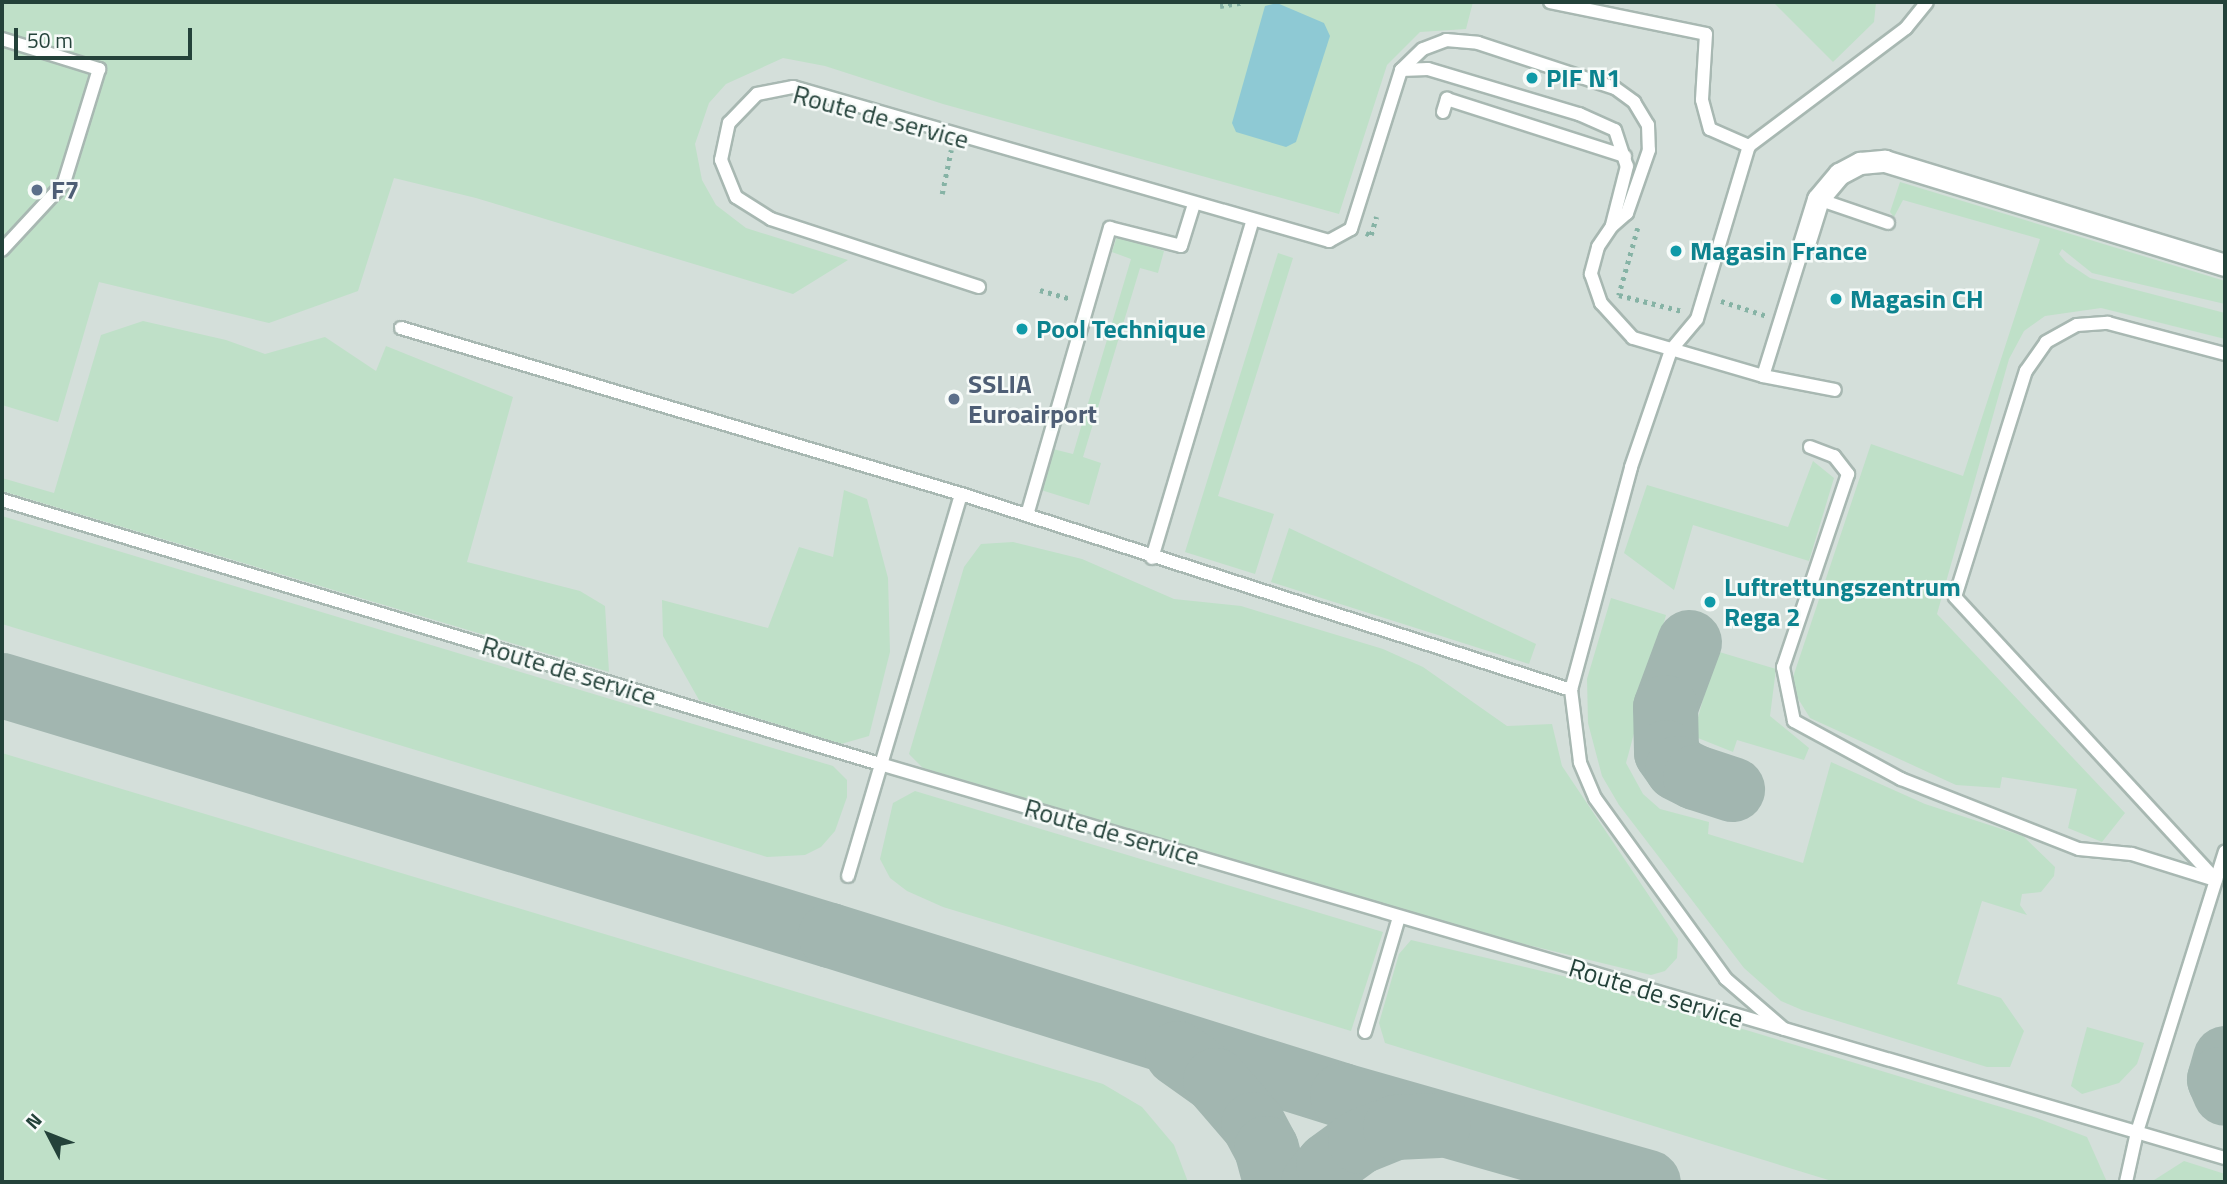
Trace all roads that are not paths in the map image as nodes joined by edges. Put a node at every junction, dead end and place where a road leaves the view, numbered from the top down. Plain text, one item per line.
1 (1550, 2) edge
2 (1927, 2) edge
3 (2, 39) edge
4 (1401, 70) junction
5 (1443, 112) dead end
6 (1749, 146) junction
7 (1625, 156) junction
8 (1818, 199) junction
9 (1194, 204) junction
10 (1253, 220) junction
11 (1888, 223) dead end
12 (1612, 226) junction
13 (1804, 244) joint
14 (2, 250) edge
15 (2225, 265) edge
16 (979, 287) dead end
17 (401, 328) dead end
18 (1671, 350) junction
19 (2225, 354) edge
20 (1763, 376) junction
21 (1835, 390) dead end
22 (1810, 447) dead end
23 (961, 494) junction
24 (2, 500) edge
25 (1027, 515) junction
26 (1152, 558) junction
27 (1570, 690) junction
28 (880, 764) junction
29 (2225, 851) edge
30 (848, 876) dead end
31 (2216, 880) junction
32 (1399, 916) junction
33 (1365, 1032) dead end
34 (1788, 1033) junction
35 (2137, 1132) junction
36 (2225, 1158) edge
37 (2126, 1182) edge

1 - 6 lane
2 - 6 lane
3 - 14 lane
4 - 7 lane
4 - 10 lane, Route de service
4 - 12 lane
5 - 7 lane
6 - 18 lane
7 - 12 lane
8 - 11 lane
8 - 13 street
8 - 15 street
9 - 10 lane, Route de service
9 - 16 lane, Route de service
9 - 25 lane
10 - 26 lane
12 - 18 lane
13 - 20 lane
17 - 23 lane
18 - 20 lane
18 - 27 lane
19 - 31 lane
20 - 21 lane
22 - 31 lane
23 - 25 lane
23 - 28 lane
24 - 28 lane, Route de service
25 - 26 lane
26 - 27 lane
27 - 34 lane
28 - 30 lane
28 - 32 lane, Route de service
29 - 31 lane
31 - 35 lane
32 - 33 lane
32 - 34 lane, Route de service
34 - 35 lane, Route de service
35 - 36 lane, Route de service
35 - 37 lane

